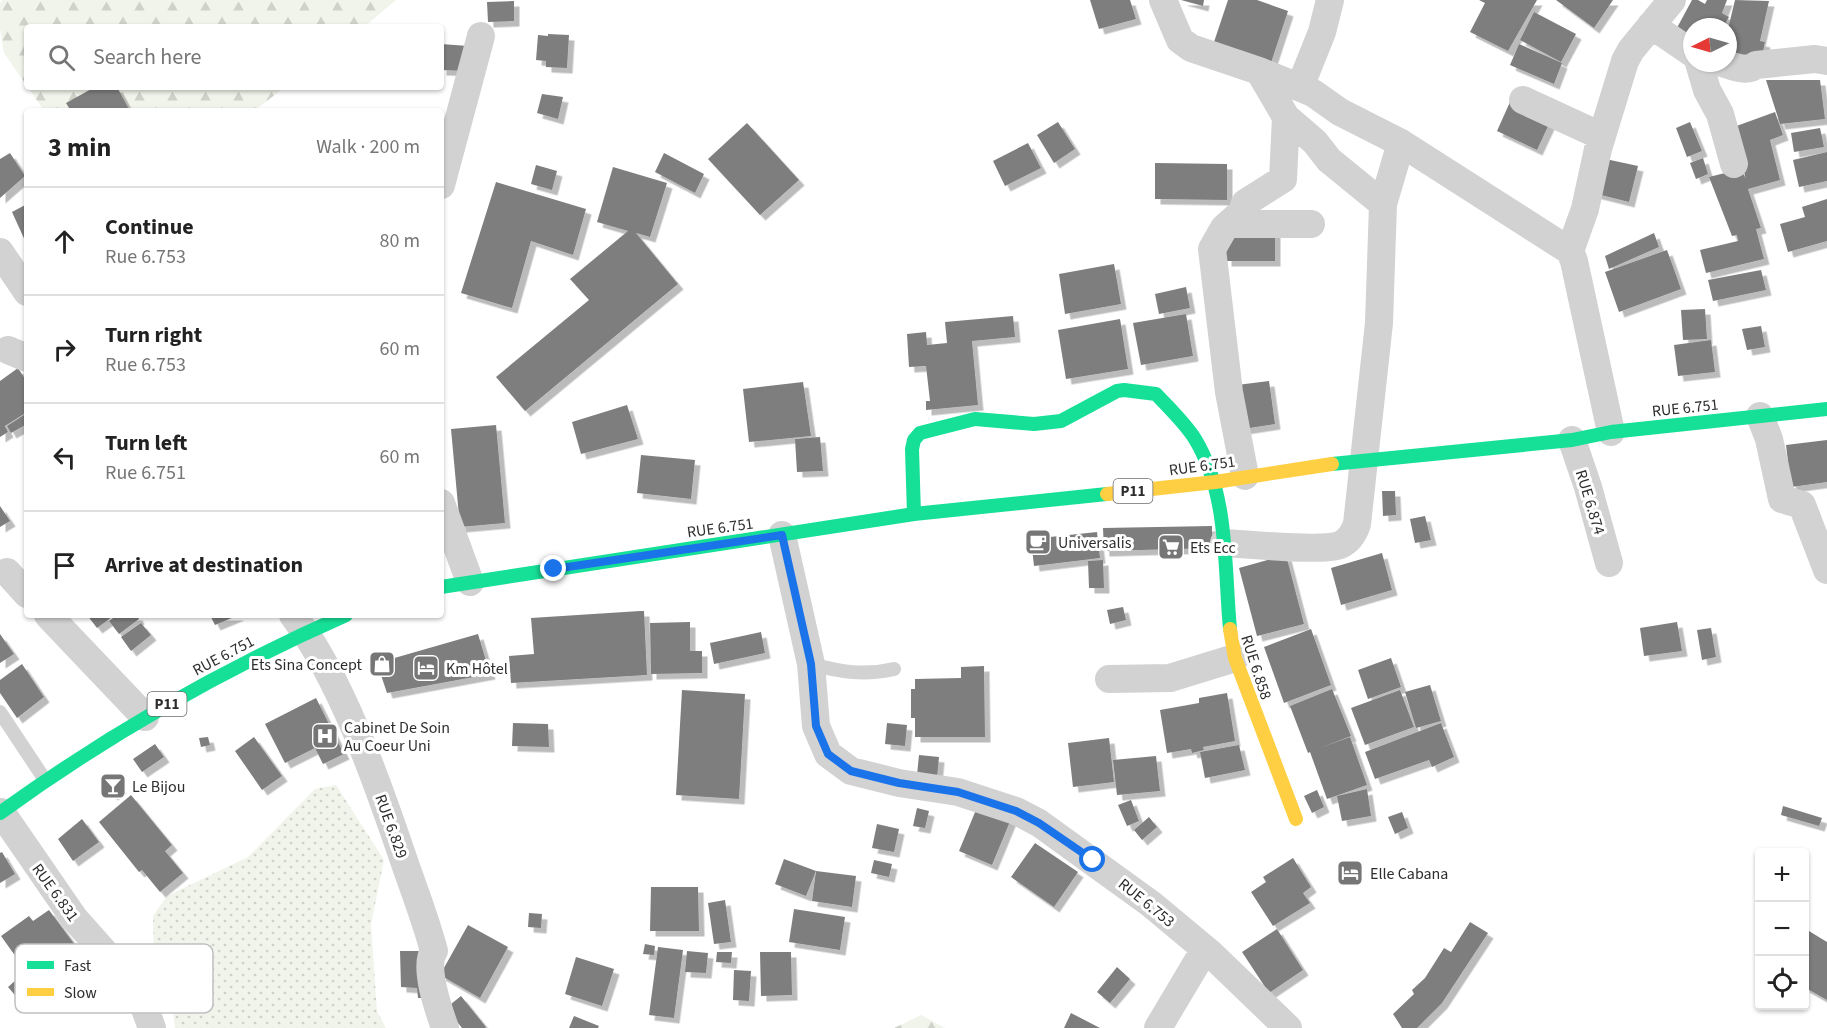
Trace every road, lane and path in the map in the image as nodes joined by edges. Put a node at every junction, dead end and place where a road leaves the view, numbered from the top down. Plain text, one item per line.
1 (1163, 0) edge
2 (1330, 0) edge
3 (1672, 0) edge
4 (1651, 25) junction
5 (481, 36) dead end
6 (1683, 47) edge
7 (1827, 61) edge
8 (1737, 67) edge
9 (1259, 71) junction
10 (1702, 72) edge
11 (1300, 87) junction
12 (1523, 100) dead end
13 (1286, 117) junction
14 (1601, 135) junction
15 (1401, 143) junction
16 (1734, 164) dead end
17 (444, 174) edge
18 (1383, 204) junction
19 (1229, 224) junction
20 (1311, 224) dead end
21 (1570, 251) junction
22 (0, 252) edge
23 (24, 288) edge
24 (1827, 409) edge
25 (1760, 416) junction
26 (1611, 432) junction
27 (1572, 440) junction
28 (1364, 460) junction
29 (1245, 476) junction
30 (1215, 482) junction
31 (444, 511) edge
32 (914, 514) junction
33 (782, 535) junction
34 (1224, 543) junction
35 (1609, 563) dead end
36 (1827, 570) edge
37 (7, 572) dead end
38 (470, 582) junction
39 (444, 586) edge
40 (24, 591) edge
41 (51, 618) edge
42 (329, 618) edge
43 (300, 623) edge
44 (1235, 658) junction
45 (811, 664) junction
46 (894, 669) dead end
47 (1110, 679) dead end
48 (0, 712) edge
49 (145, 717) junction
50 (45, 780) junction
51 (1, 813) edge
52 (1296, 819) dead end
53 (97, 944) edge
54 (1205, 949) junction
55 (146, 1013) edge
56 (152, 1028) edge
57 (445, 1028) edge
58 (1158, 1028) edge
59 (1288, 1028) edge

1 - 9 street
2 - 11 street
3 - 4 street
4 - 6 street
4 - 14 street
5 - 17 street
7 - 8 street
9 - 11 street
9 - 13 street
10 - 16 street
11 - 15 street
12 - 14 street
13 - 18 street
13 - 19 street
14 - 21 street
15 - 18 street
15 - 21 street
18 - 28 street
19 - 20 street
19 - 29 street
21 - 26 street
22 - 23 street
24 - 25 main road, RUE 6.751 / P11
25 - 26 main road, RUE 6.751 / P11
25 - 36 street
26 - 27 main road, RUE 6.751 / P11
27 - 28 main road, RUE 6.751 / P11
27 - 35 street, RUE 6.874
28 - 29 main road, RUE 6.751 / P11
28 - 34 street
29 - 30 main road, RUE 6.751 / P11
30 - 32 main road, RUE 6.751 / P11
30 - 32 main road, RUE 6.858
30 - 34 main road, RUE 6.858
31 - 38 street
32 - 33 main road, RUE 6.751 / P11
33 - 38 main road, RUE 6.751 / P11
33 - 45 street, RUE 6.753
34 - 44 main road, RUE 6.858
37 - 40 street
38 - 39 main road, RUE 6.751 / P11
41 - 49 street
42 - 43 main road, RUE 6.751 / P11
43 - 49 main road, RUE 6.751 / P11
43 - 57 street, RUE 6.829
44 - 47 street
44 - 52 main road, RUE 6.858
45 - 46 lane
45 - 54 street, RUE 6.753
48 - 50 lane
49 - 50 main road, RUE 6.751 / P11
50 - 51 main road, RUE 6.751 / P11
51 - 53 street, RUE 6.831
54 - 58 street
54 - 59 street, RUE 6.753
55 - 56 street, RUE 6.831

